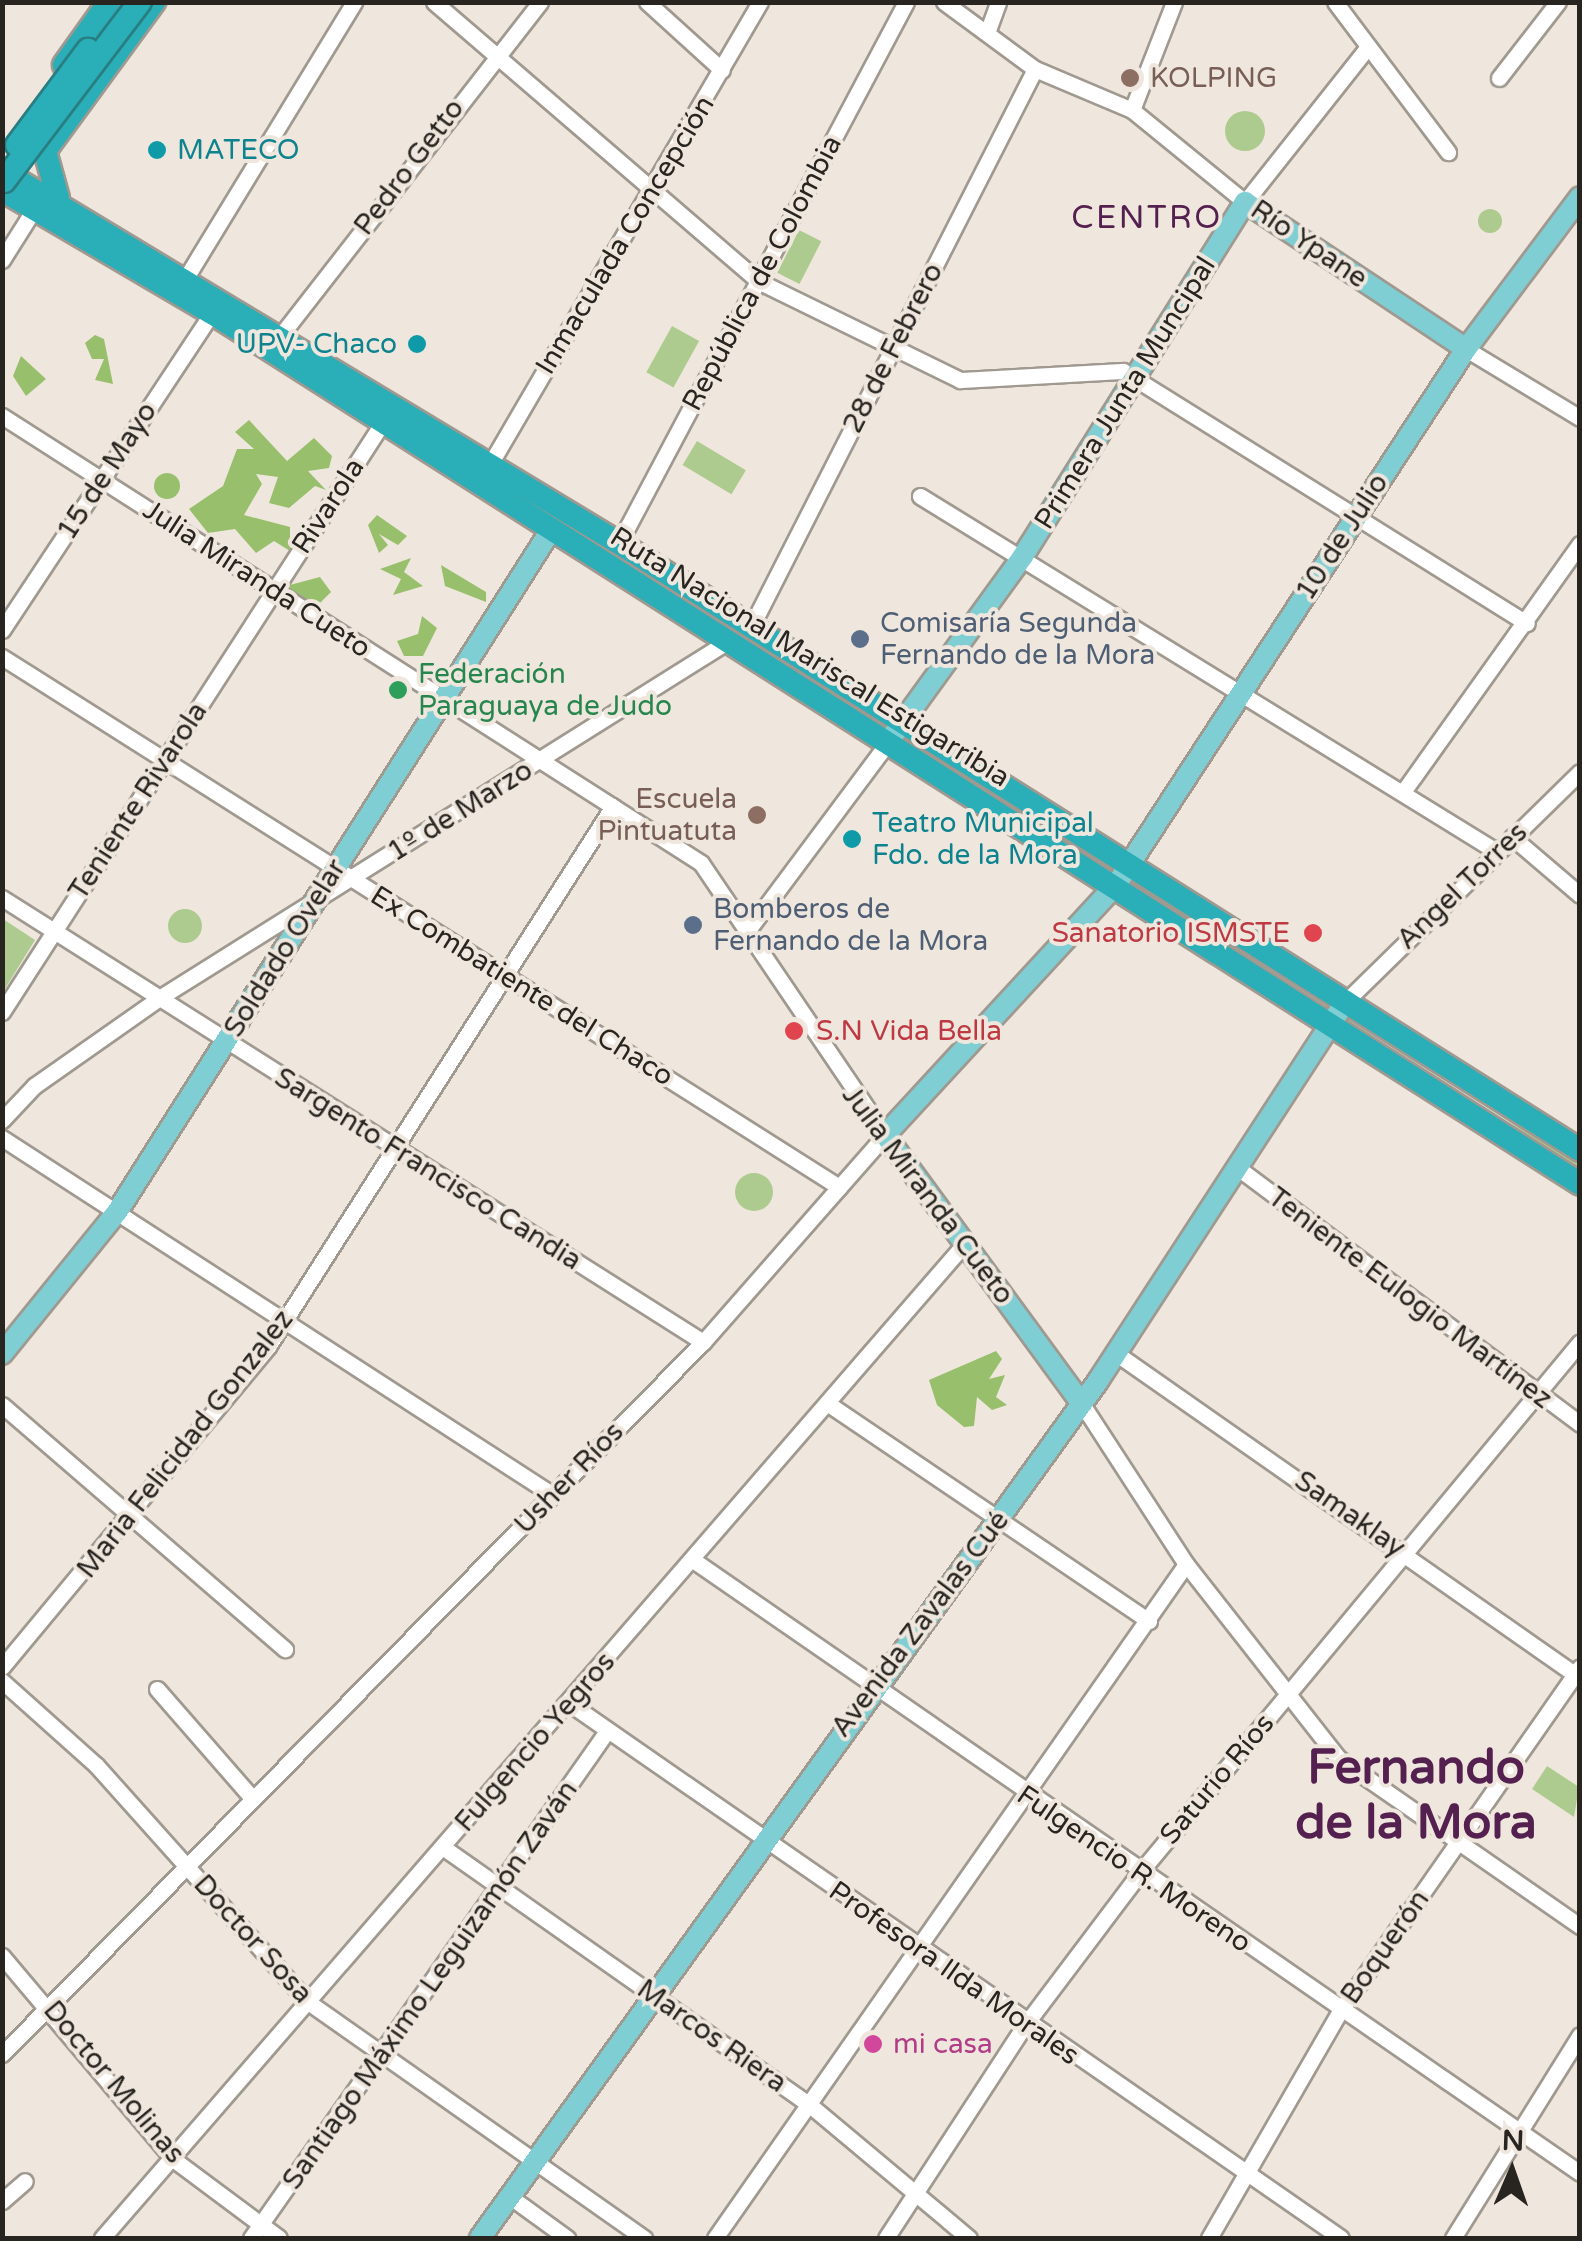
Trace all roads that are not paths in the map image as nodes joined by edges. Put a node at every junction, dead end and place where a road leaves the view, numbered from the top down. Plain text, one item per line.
1 (109, 2) edge
2 (122, 2) edge
3 (140, 2) edge
4 (154, 2) edge
5 (354, 2) edge
6 (434, 2) edge
7 (540, 2) edge
8 (647, 2) edge
9 (760, 2) edge
10 (906, 2) edge
11 (944, 2) edge
12 (998, 2) edge
13 (1174, 2) edge
14 (1335, 2) edge
15 (1558, 2) edge
16 (987, 33) junction
17 (1367, 48) junction
18 (493, 56) junction
19 (1035, 69) junction
20 (722, 70) junction
21 (1499, 78) dead end
22 (1132, 110) junction
23 (2, 147) edge
24 (1448, 152) dead end
25 (3, 176) edge
26 (649, 189) junction
27 (1580, 197) edge
28 (1245, 202) junction
29 (42, 203) junction
30 (2, 210) edge
31 (2, 260) edge
32 (188, 276) junction
33 (758, 281) junction
34 (212, 312) junction
35 (281, 336) junction
36 (894, 346) junction
37 (1466, 349) junction
38 (1134, 378) junction
39 (2, 416) edge
40 (1580, 418) edge
41 (383, 422) junction
42 (489, 466) junction
43 (102, 480) junction
44 (920, 496) dead end
45 (1353, 519) junction
46 (550, 530) junction
47 (584, 537) junction
48 (619, 543) junction
49 (1580, 544) edge
50 (1023, 556) junction
51 (274, 590) junction
52 (1527, 623) junction
53 (751, 628) junction
54 (2, 630) edge
55 (726, 643) junction
56 (2, 657) edge
57 (1241, 695) junction
58 (443, 698) junction
59 (897, 734) junction
60 (165, 760) junction
61 (541, 761) junction
62 (1580, 772) edge
63 (1405, 789) junction
64 (612, 806) junction
65 (1512, 837) junction
66 (1496, 852) junction
67 (344, 873) junction
68 (1122, 876) junction
69 (1580, 895) edge
70 (2, 898) edge
71 (314, 900) junction
72 (751, 926) junction
73 (55, 931) junction
74 (502, 974) junction
75 (159, 998) junction
76 (1346, 1000) junction
77 (2, 1012) edge
78 (1334, 1026) junction
79 (226, 1042) junction
80 (2, 1120) edge
81 (886, 1135) junction
82 (2, 1138) edge
83 (392, 1147) junction
84 (1580, 1150) edge
85 (1242, 1171) junction
86 (1580, 1184) edge
87 (839, 1188) junction
88 (117, 1212) junction
89 (965, 1242) junction
90 (286, 1318) junction
91 (703, 1342) junction
92 (1580, 1342) edge
93 (2, 1354) edge
94 (1117, 1354) junction
95 (1537, 1395) junction
96 (827, 1402) junction
97 (2, 1404) edge
98 (1082, 1404) junction
99 (1580, 1424) edge
100 (553, 1495) junction
101 (132, 1520) junction
102 (998, 1520) junction
103 (1406, 1553) junction
104 (693, 1560) junction
105 (1186, 1564) junction
106 (1149, 1622) junction
107 (285, 1648) dead end
108 (2, 1667) edge
109 (1578, 1673) edge
110 (2, 1681) edge
111 (874, 1687) junction
112 (156, 1689) dead end
113 (1284, 1698) junction
114 (569, 1703) junction
115 (607, 1731) junction
116 (1029, 1797) junction
117 (253, 1799) junction
118 (760, 1839) junction
119 (1456, 1845) junction
120 (444, 1848) junction
121 (185, 1864) junction
122 (1141, 1872) junction
123 (496, 1888) junction
124 (1580, 1926) edge
125 (920, 1950) junction
126 (2, 1956) edge
127 (650, 1991) junction
128 (308, 2002) junction
129 (53, 2007) junction
130 (1340, 2011) junction
131 (1025, 2024) junction
132 (1580, 2035) edge
133 (2, 2054) edge
134 (378, 2056) junction
135 (811, 2106) junction
136 (1516, 2130) junction
137 (173, 2159) junction
138 (534, 2161) junction
139 (1580, 2173) edge
140 (1247, 2174) junction
141 (25, 2182) dead end
142 (915, 2194) junction
143 (509, 2196) junction
144 (2, 2201) edge
145 (255, 2232) edge
146 (102, 2238) edge
147 (279, 2238) edge
148 (480, 2238) edge
149 (566, 2238) edge
150 (644, 2238) edge
151 (715, 2238) edge
152 (886, 2238) edge
153 (969, 2238) edge
154 (1209, 2238) edge
155 (1341, 2238) edge
156 (1452, 2238) edge

1 - 23 highway
2 - 25 highway, bridge
3 - 25 highway, bridge
4 - 29 highway
5 - 32 street
6 - 18 street
7 - 18 street, Pedro Getto
8 - 20 street
9 - 20 street, Inmaculada Concepción
10 - 33 street, República de Colombia
11 - 16 street, Río Ypane
12 - 16 street
13 - 22 street
14 - 17 street
15 - 21 street
16 - 19 street, Río Ypane
17 - 24 street
17 - 28 street, Primera Junta Muncipal
18 - 26 street
18 - 35 street, Pedro Getto
19 - 22 street, Río Ypane
19 - 36 street, 28 de Febrero
20 - 26 street, Inmaculada Concepción
22 - 28 street, Río Ypane
25 - 29 highway, Ruta Nacional Mariscal Estigarribia
26 - 33 street
26 - 42 street, Inmaculada Concepción
27 - 37 main road, 10 de Julio
28 - 37 main road, Río Ypane
28 - 38 main road, Primera Junta Muncipal
29 - 30 highway
29 - 31 street
29 - 32 highway, Ruta Nacional Mariscal Estigarribia
29 - 34 highway, Ruta Nacional Mariscal Estigarribia
32 - 35 highway, Ruta Nacional Mariscal Estigarribia
33 - 36 street
33 - 48 street, República de Colombia
34 - 41 highway, Ruta Nacional Mariscal Estigarribia
34 - 43 street, 15 de Mayo
35 - 42 highway, Ruta Nacional Mariscal Estigarribia
36 - 38 street
36 - 53 street, 28 de Febrero
37 - 40 street, Río Ypane
37 - 45 main road, 10 de Julio
38 - 45 street
38 - 50 main road, Primera Junta Muncipal
39 - 43 street, Julia Miranda Cueto
41 - 46 highway, Ruta Nacional Mariscal Estigarribia
41 - 51 street, Rivarola
42 - 47 highway, Ruta Nacional Mariscal Estigarribia
43 - 51 street, Julia Miranda Cueto
43 - 54 street, 15 de Mayo
44 - 50 street
45 - 52 street
45 - 57 main road, 10 de Julio
46 - 47 highway, Ruta Nacional Mariscal Estigarribia
46 - 58 main road, Soldado Ovelar
47 - 48 highway, Ruta Nacional Mariscal Estigarribia
47 - 55 highway, Ruta Nacional Mariscal Estigarribia
48 - 53 highway, Ruta Nacional Mariscal Estigarribia
49 - 52 street
50 - 57 street
50 - 59 main road, Primera Junta Muncipal
51 - 58 street, Julia Miranda Cueto
51 - 60 street, Teniente Rivarola
52 - 63 street
53 - 59 highway, Ruta Nacional Mariscal Estigarribia
55 - 59 highway, Ruta Nacional Mariscal Estigarribia
55 - 61 street, 1º de Marzo
56 - 60 street, Ex Combatiente del Chaco
57 - 63 street
57 - 68 main road, 10 de Julio
58 - 61 street, Julia Miranda Cueto
58 - 67 main road, Soldado Ovelar
59 - 68 highway, Ruta Nacional Mariscal Estigarribia
59 - 72 street
60 - 67 street, Ex Combatiente del Chaco
60 - 73 street, Teniente Rivarola
61 - 64 street, Julia Miranda Cueto
61 - 67 street, 1º de Marzo
62 - 65 street, Angel Torres
63 - 66 street
64 - 72 street, Julia Miranda Cueto
64 - 74 street, Maria Felicidad Gonzalez
65 - 66 street, Angel Torres
65 - 69 street
66 - 76 street, Angel Torres
67 - 71 main road, Soldado Ovelar
67 - 74 street, Ex Combatiente del Chaco
68 - 76 highway, Ruta Nacional Mariscal Estigarribia
68 - 78 highway, Ruta Nacional Mariscal Estigarribia
68 - 81 main road, Usher Ríos
70 - 73 street, Sargento Francisco Candia
71 - 75 street
71 - 79 main road, Soldado Ovelar
72 - 81 street, Julia Miranda Cueto
73 - 75 street, Sargento Francisco Candia
73 - 77 street, Teniente Rivarola
74 - 83 street, Maria Felicidad Gonzalez
74 - 87 street, Ex Combatiente del Chaco
75 - 79 street, Sargento Francisco Candia
75 - 80 street
76 - 78 main road, Avenida Zavalas Cué
76 - 84 highway, Ruta Nacional Mariscal Estigarribia
78 - 85 main road, Avenida Zavalas Cué
78 - 86 highway, Ruta Nacional Mariscal Estigarribia
79 - 83 street, Sargento Francisco Candia
79 - 88 main road, Soldado Ovelar
81 - 87 street, Usher Ríos
81 - 89 main road, Julia Miranda Cueto
82 - 88 street
83 - 90 street, Maria Felicidad Gonzalez
83 - 91 street, Sargento Francisco Candia
85 - 94 main road, Avenida Zavalas Cué
85 - 95 street, Teniente Eulogio Martínez
87 - 91 street, Usher Ríos
88 - 90 street
88 - 93 main road, Soldado Ovelar
89 - 96 street, Fulgencio Yegros
89 - 98 main road, Julia Miranda Cueto
90 - 100 street
90 - 101 street, Maria Felicidad Gonzalez
91 - 100 street, Usher Ríos
92 - 95 street, Saturio Ríos
94 - 98 main road, Avenida Zavalas Cué
94 - 103 street, Samaklay
95 - 99 street, Teniente Eulogio Martínez
95 - 103 street, Saturio Ríos
96 - 102 street
96 - 104 street, Fulgencio Yegros
97 - 101 street
98 - 102 main road, Avenida Zavalas Cué
98 - 105 street, Julia Miranda Cueto
100 - 117 street, Usher Ríos
101 - 107 street
101 - 108 street, Maria Felicidad Gonzalez
102 - 106 street
102 - 111 main road, Avenida Zavalas Cué
103 - 109 street, Samaklay
103 - 113 street, Saturio Ríos
104 - 111 street, Fulgencio R. Moreno
104 - 114 street, Fulgencio Yegros
105 - 106 street
105 - 113 street, Julia Miranda Cueto
106 - 116 street
109 - 119 street, Boquerón
110 - 121 street, Doctor Sosa
111 - 116 street, Fulgencio R. Moreno
111 - 118 main road, Avenida Zavalas Cué
112 - 117 street
113 - 119 street, Julia Miranda Cueto
113 - 122 street, Saturio Ríos
114 - 115 street, Profesora Ilda Morales
114 - 120 street, Fulgencio Yegros
115 - 118 street, Profesora Ilda Morales
115 - 123 street, Santiago Máximo Leguizamón Zaván
116 - 122 street, Fulgencio R. Moreno
116 - 125 street
117 - 121 street, Usher Ríos
118 - 125 street, Profesora Ilda Morales
118 - 127 main road, Avenida Zavalas Cué
119 - 124 street, Julia Miranda Cueto
119 - 130 street, Boquerón
120 - 123 street, Marcos Riera
120 - 128 street, Fulgencio Yegros
121 - 128 street, Doctor Sosa
121 - 129 street, Usher Ríos
122 - 130 street, Fulgencio R. Moreno
122 - 131 street, Saturio Ríos
123 - 127 street, Marcos Riera
123 - 134 street, Santiago Máximo Leguizamón Zaván
125 - 131 street, Profesora Ilda Morales
125 - 135 street
126 - 129 street, Doctor Molinas
127 - 135 street, Marcos Riera
127 - 138 main road, Avenida Zavalas Cué
128 - 134 street, Doctor Sosa
128 - 137 street, Fulgencio Yegros
129 - 133 street, Usher Ríos
129 - 137 street, Doctor Molinas
130 - 136 street, Fulgencio R. Moreno
130 - 140 street, Boquerón
131 - 140 street, Profesora Ilda Morales
131 - 142 street, Saturio Ríos
132 - 136 street
134 - 138 street, Doctor Sosa
134 - 145 street, Santiago Máximo Leguizamón Zaván
135 - 142 street, Marcos Riera
135 - 151 street
136 - 139 street, Fulgencio R. Moreno
136 - 156 street
137 - 145 street, Doctor Molinas
137 - 146 street, Fulgencio Yegros
138 - 143 main road, Avenida Zavalas Cué
138 - 150 street, Doctor Sosa
140 - 154 street, Boquerón
140 - 155 street, Profesora Ilda Morales
141 - 144 street
142 - 152 street, Saturio Ríos
142 - 153 street, Marcos Riera
143 - 148 main road, Avenida Zavalas Cué
143 - 149 street
145 - 147 street, Doctor Molinas

